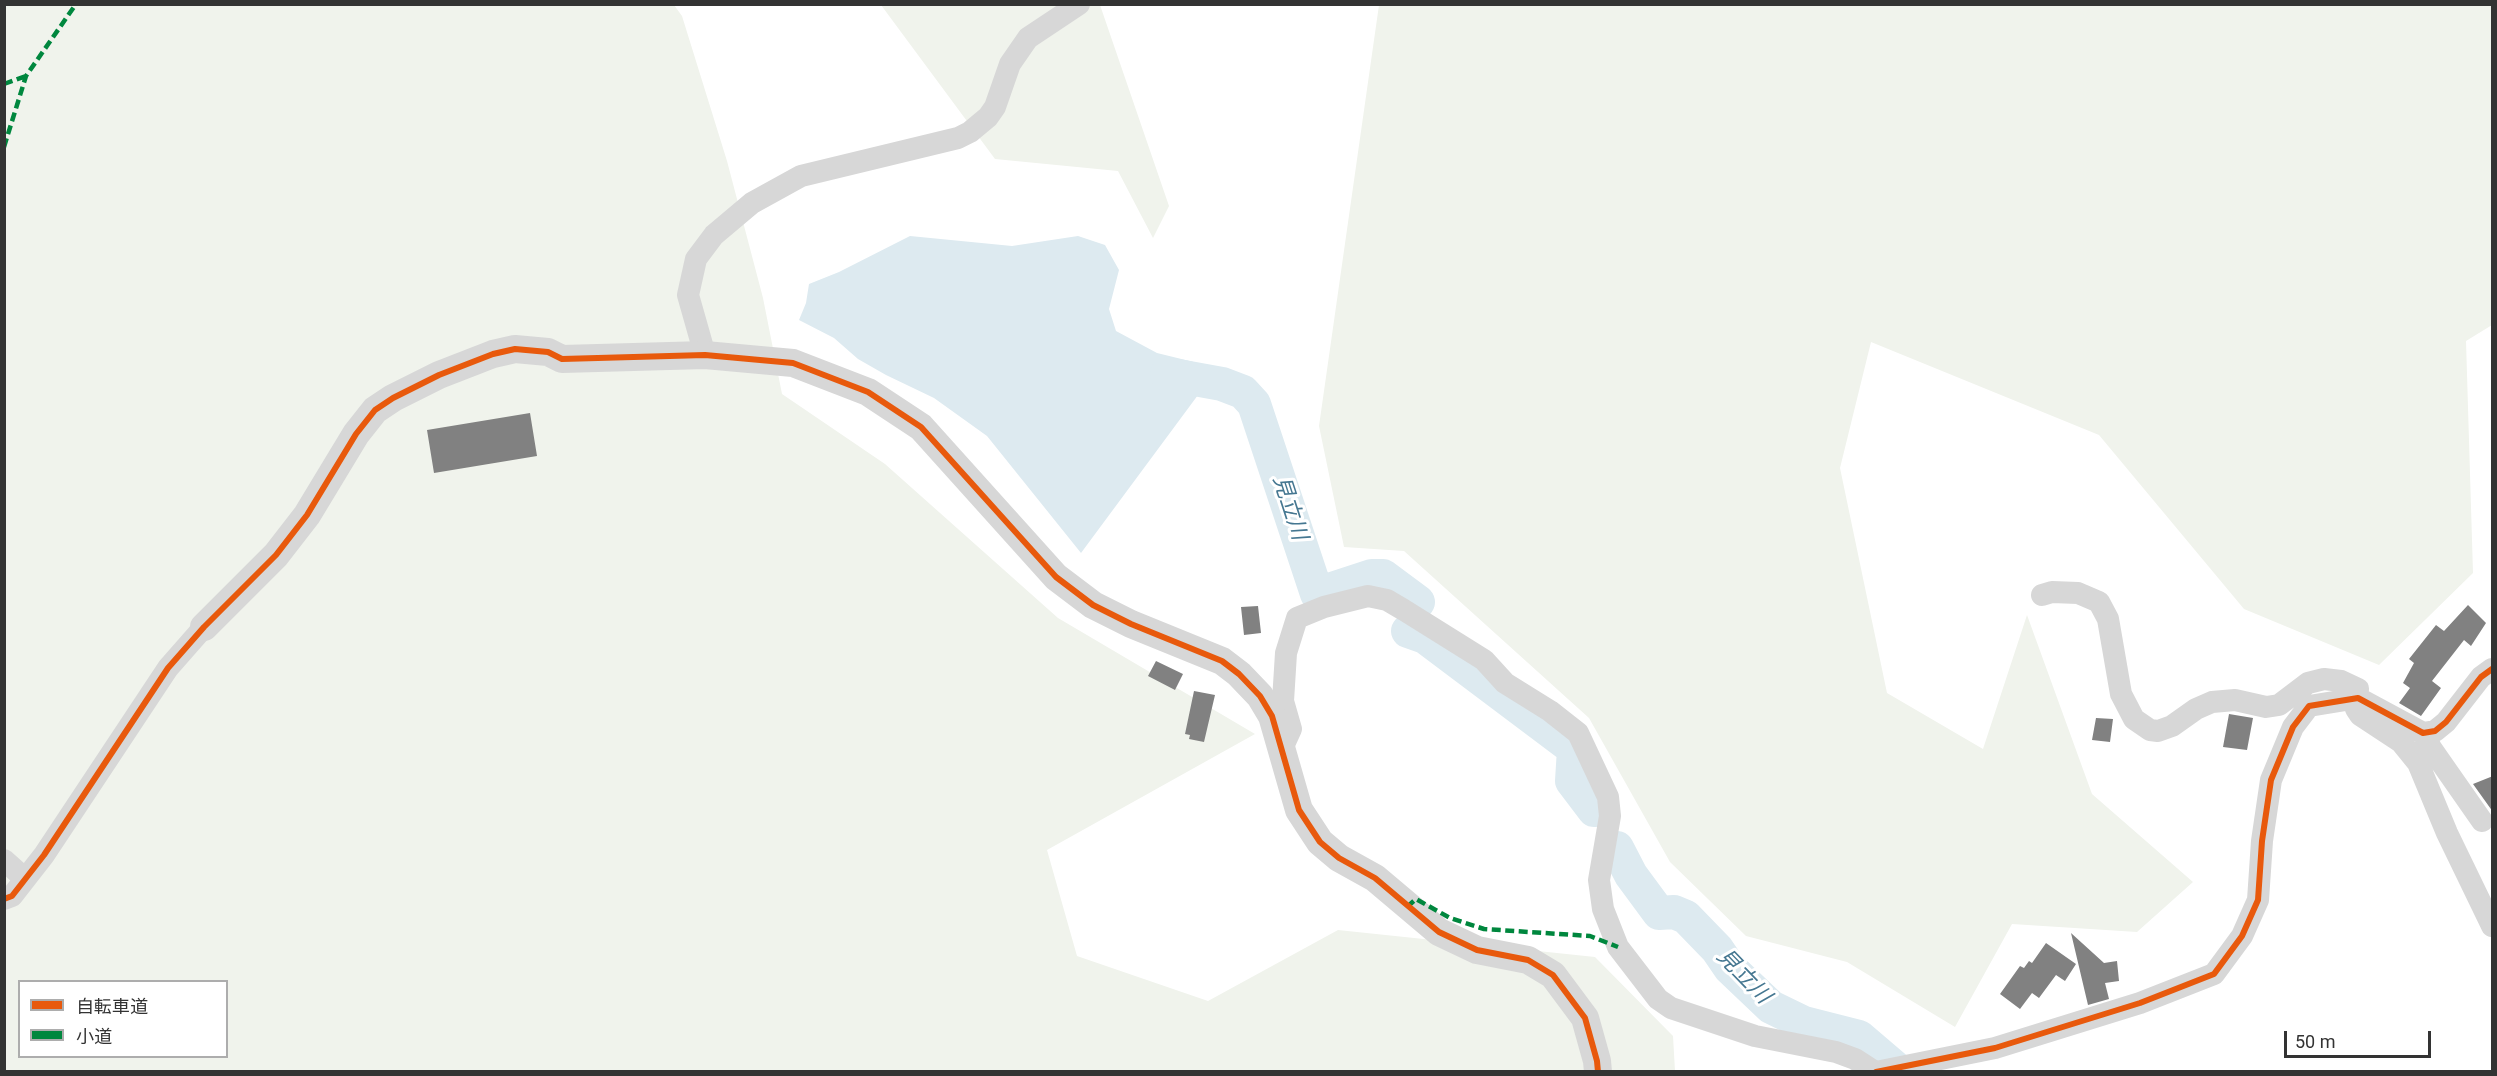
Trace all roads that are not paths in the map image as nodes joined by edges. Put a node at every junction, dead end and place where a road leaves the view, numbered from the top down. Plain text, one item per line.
1 (1079, 4) edge
2 (705, 355) junction
3 (2042, 595) dead end
4 (204, 627) joint
5 (2493, 669) edge
6 (2358, 698) junction
7 (2423, 733) junction
8 (1281, 751) junction
9 (2482, 821) dead end
10 (4, 860) edge
11 (24, 878) junction
12 (4, 899) edge
13 (2493, 926) edge
14 (1887, 1069) edge
15 (1598, 1071) edge

1 - 2 street
2 - 4 street
2 - 8 street
3 - 6 street
4 - 11 street
5 - 7 street
6 - 7 street
6 - 13 street
6 - 14 street
7 - 9 street
8 - 14 street
8 - 15 street
10 - 11 street
11 - 12 street

